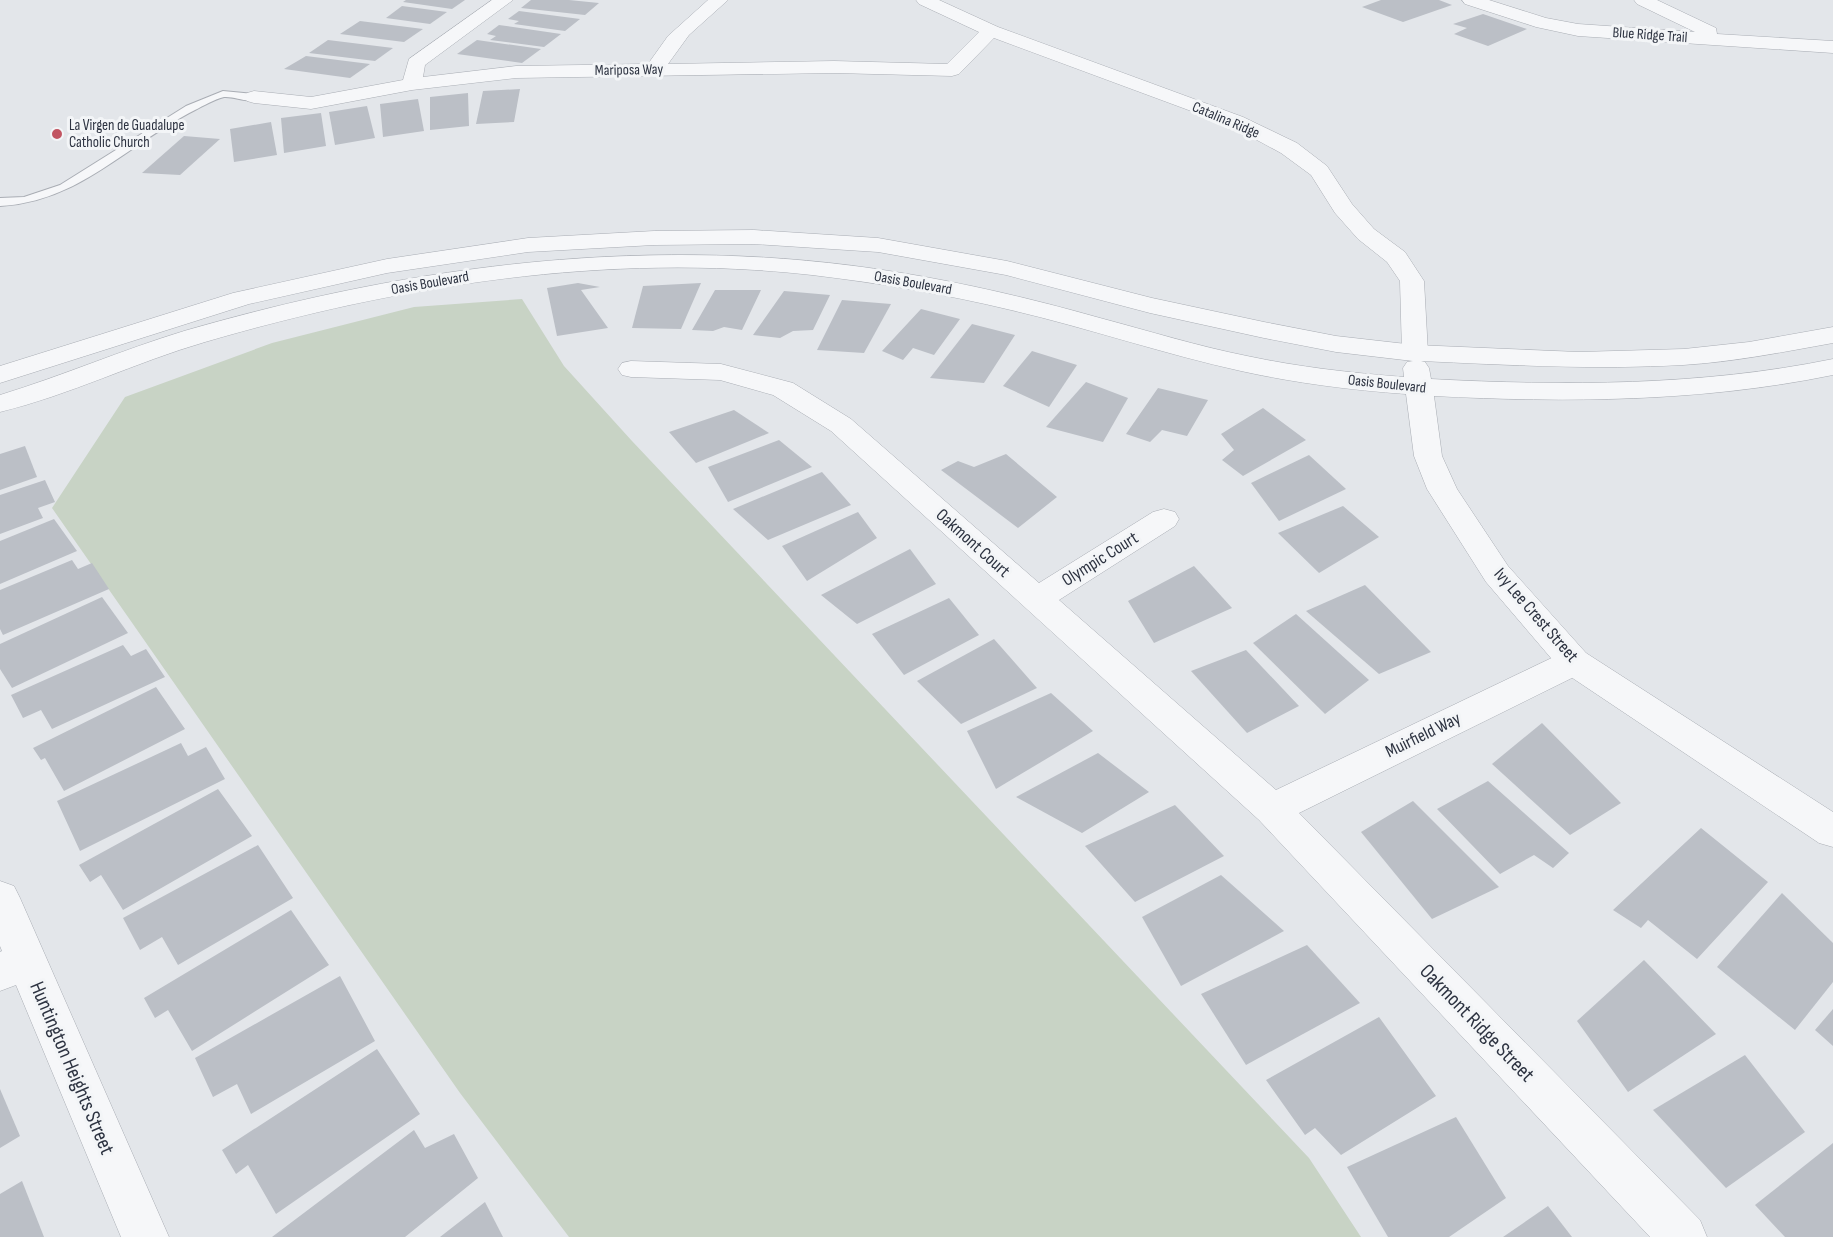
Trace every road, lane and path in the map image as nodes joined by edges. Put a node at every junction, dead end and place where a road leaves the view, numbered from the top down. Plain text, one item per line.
1 (504, 0) edge
2 (719, 0) edge
3 (925, 0) edge
4 (1471, 0) edge
5 (1643, 0) edge
6 (991, 31) junction
7 (1726, 40) junction
8 (1833, 47) edge
9 (655, 70) junction
10 (412, 84) junction
11 (254, 97) joint
12 (0, 202) edge
13 (1833, 335) edge
14 (1414, 353) junction
15 (1833, 368) edge
16 (631, 369) dead end
17 (0, 375) edge
18 (1418, 388) junction
19 (0, 404) edge
20 (1164, 519) dead end
21 (1037, 599) junction
22 (1574, 662) junction
23 (1272, 809) junction
24 (1833, 832) edge
25 (0, 898) edge
26 (13, 966) edge
27 (145, 1237) edge
28 (1683, 1237) edge

1 - 10 street
2 - 9 street
3 - 6 street, Catalina Ridge
4 - 7 street, Blue Ridge Trail
5 - 7 street
6 - 9 street, Mariposa Way
6 - 14 street, Catalina Ridge
7 - 8 street, Blue Ridge Trail
9 - 10 street, Mariposa Way
10 - 11 street, Mariposa Way
11 - 12 lane
13 - 14 street, Oasis Boulevard
14 - 17 street, Oasis Boulevard
14 - 18 street, Ivy Lee Crest Street
15 - 18 street, Oasis Boulevard
16 - 21 street, Oakmont Court
18 - 19 street, Oasis Boulevard
18 - 22 street, Ivy Lee Crest Street
20 - 21 street, Olympic Court
21 - 23 street, Oakmont Court
22 - 23 street, Muirfield Way
22 - 24 street, Ivy Lee Crest Street
23 - 28 street, Oakmont Ridge Street
25 - 26 street, Huntington Heights Street
26 - 27 street, Huntington Heights Street

